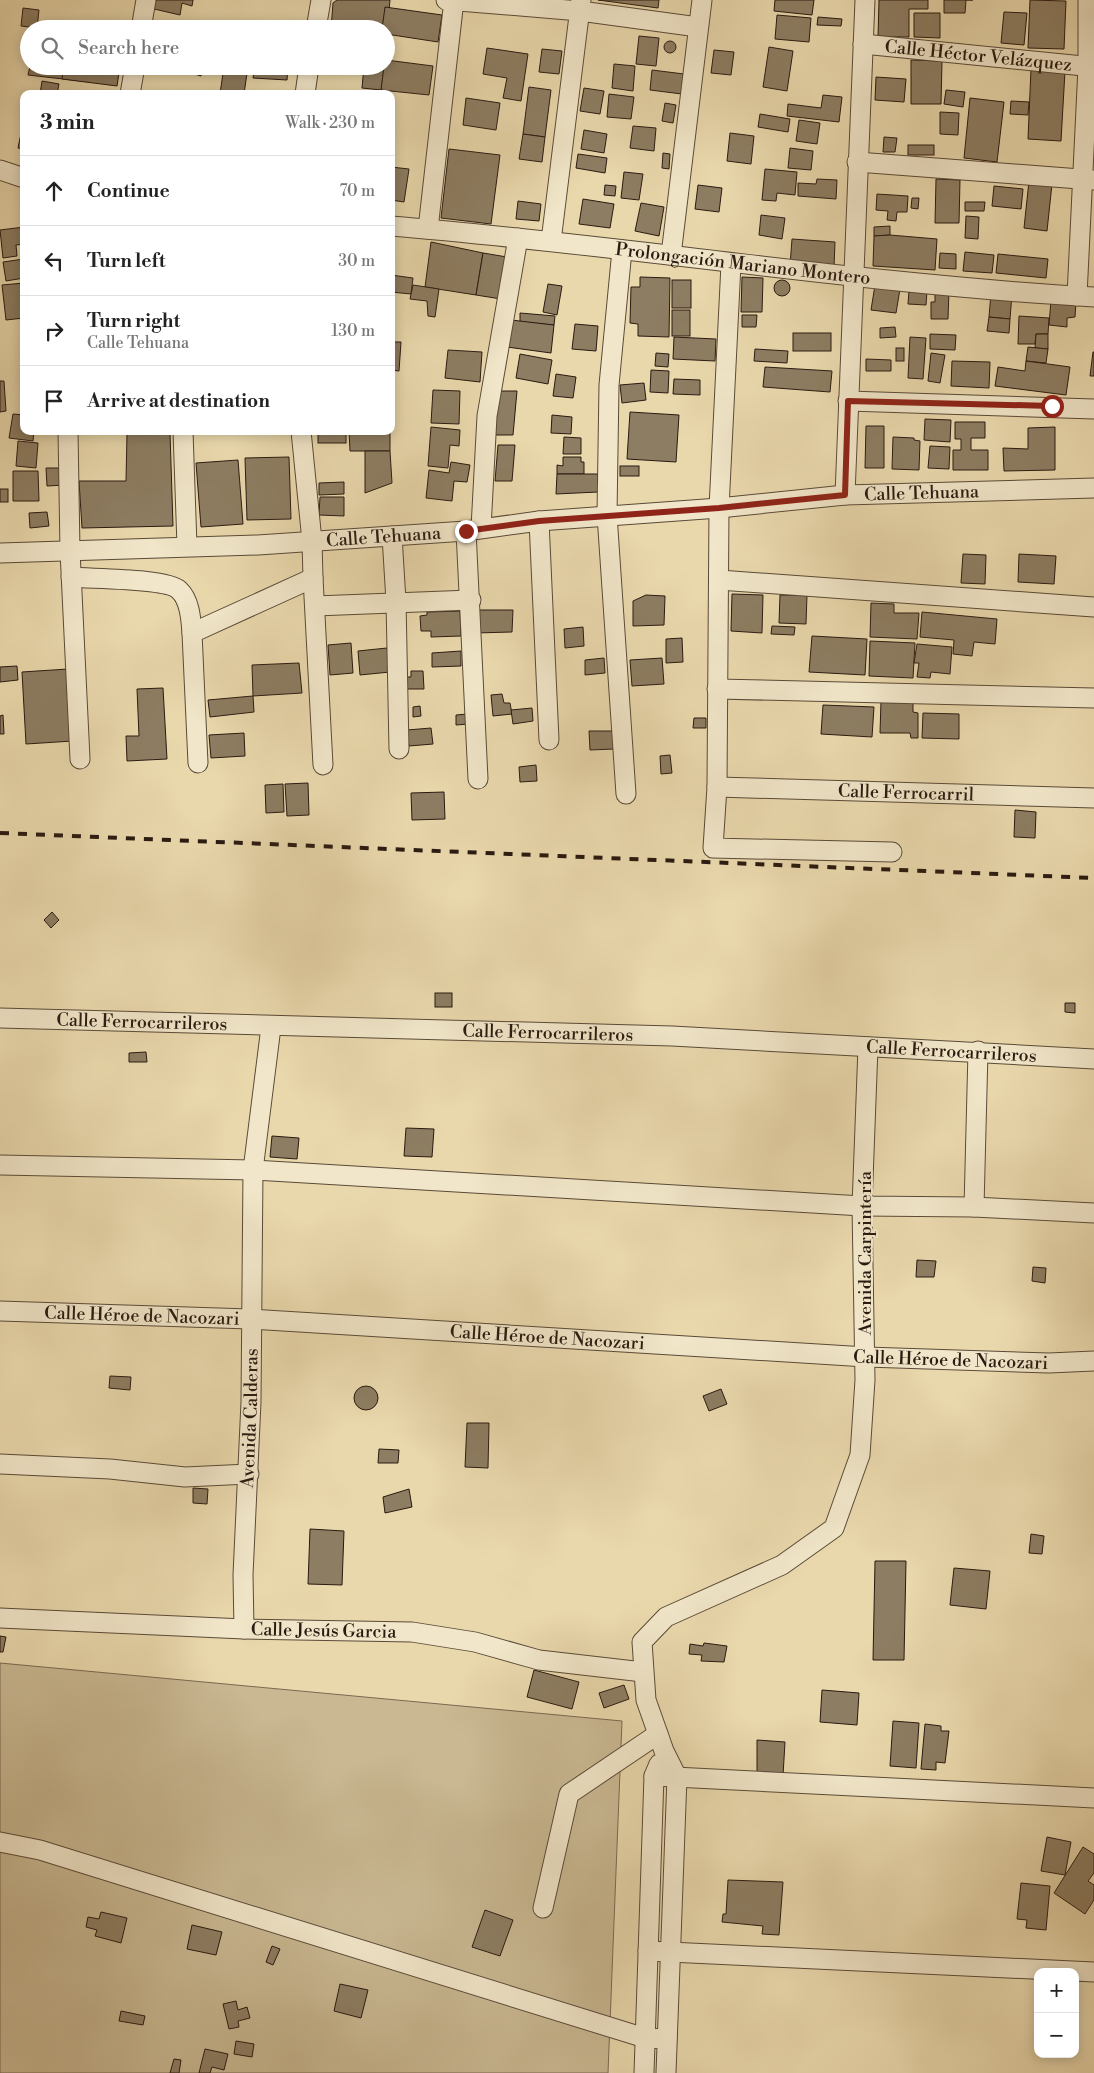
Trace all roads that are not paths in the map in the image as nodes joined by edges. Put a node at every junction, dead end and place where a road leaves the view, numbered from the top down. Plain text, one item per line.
1 (146, 0) edge
2 (321, 0) edge
3 (451, 0) edge
4 (702, 0) edge
5 (865, 0) edge
6 (1088, 0) edge
7 (580, 6) edge
8 (143, 20) edge
9 (318, 20) edge
10 (698, 26) junction
11 (863, 44) junction
12 (1091, 67) edge
13 (133, 75) edge
14 (308, 75) edge
15 (131, 90) edge
16 (306, 90) edge
17 (857, 162) junction
18 (0, 170) edge
19 (20, 177) edge
20 (1088, 180) edge
21 (395, 226) edge
22 (428, 229) junction
23 (518, 238) junction
24 (551, 241) junction
25 (622, 250) junction
26 (671, 255) junction
27 (731, 264) junction
28 (852, 278) junction
29 (1085, 296) edge
30 (848, 401) junction
31 (1094, 409) edge
32 (68, 435) edge
33 (183, 435) edge
34 (301, 435) edge
35 (1094, 488) edge
36 (845, 495) junction
37 (719, 508) junction
38 (606, 515) junction
39 (539, 521) junction
40 (474, 530) junction
41 (392, 536) junction
42 (312, 541) junction
43 (188, 546) junction
44 (70, 551) junction
45 (0, 553) edge
46 (71, 577) junction
47 (313, 578) junction
48 (719, 580) junction
49 (471, 600) junction
50 (396, 601) junction
51 (315, 606) junction
52 (1094, 607) edge
53 (192, 634) junction
54 (717, 689) junction
55 (1094, 698) edge
56 (549, 740) dead end
57 (398, 749) dead end
58 (80, 758) dead end
59 (198, 763) dead end
60 (323, 765) dead end
61 (478, 780) dead end
62 (717, 788) junction
63 (626, 794) dead end
64 (1094, 798) edge
65 (892, 852) dead end
66 (0, 1018) edge
67 (271, 1027) junction
68 (868, 1047) junction
69 (978, 1052) junction
70 (1094, 1058) edge
71 (0, 1165) edge
72 (253, 1170) junction
73 (862, 1206) junction
74 (974, 1207) junction
75 (1094, 1213) edge
76 (0, 1311) edge
77 (250, 1319) junction
78 (866, 1357) junction
79 (1094, 1361) edge
80 (0, 1464) edge
81 (249, 1474) junction
82 (0, 1618) edge
83 (244, 1629) junction
84 (643, 1672) junction
85 (661, 1743) junction
86 (654, 1776) junction
87 (677, 1777) junction
88 (1094, 1798) edge
89 (0, 1842) edge
90 (543, 1908) dead end
91 (648, 1951) junction
92 (670, 1953) junction
93 (1094, 1972) edge
94 (645, 2038) junction
95 (667, 2039) junction
96 (644, 2073) edge
97 (666, 2073) edge

1 - 8 street
2 - 9 street
3 - 7 street
3 - 22 street
4 - 10 street
5 - 11 street
6 - 12 street
7 - 10 street
7 - 24 street
10 - 26 street
11 - 12 street, Calle Héctor Velázquez
11 - 17 street
12 - 20 street
13 - 15 street
14 - 16 street
17 - 20 street
17 - 28 street
18 - 19 street
20 - 29 street
21 - 22 street, Prolongación Mariano Montero
22 - 23 street, Prolongación Mariano Montero
23 - 24 street, Prolongación Mariano Montero
23 - 40 street
24 - 25 street, Prolongación Mariano Montero
25 - 26 street, Prolongación Mariano Montero
25 - 38 street
26 - 27 street, Prolongación Mariano Montero
27 - 28 street, Prolongación Mariano Montero
27 - 37 street
28 - 29 street, Prolongación Mariano Montero
28 - 30 street
30 - 31 street
30 - 36 street
32 - 44 street
33 - 43 street
34 - 42 street
35 - 36 street, Calle Tehuana
36 - 37 street, Calle Tehuana
37 - 38 street, Calle Tehuana
37 - 48 street
38 - 39 street, Calle Tehuana
38 - 63 street
39 - 40 street, Calle Tehuana
39 - 56 street
40 - 41 street, Calle Tehuana
40 - 49 street
41 - 42 street, Calle Tehuana
41 - 50 street
42 - 43 street, Calle Tehuana
42 - 47 street
43 - 44 street, Calle Tehuana
44 - 45 street, Calle Tehuana
44 - 46 street
46 - 53 street
46 - 58 street
47 - 51 street
47 - 53 street
48 - 52 street
48 - 54 street
49 - 50 street
49 - 61 street
50 - 51 street
50 - 57 street
51 - 60 street
53 - 59 street
54 - 55 street
54 - 62 street
62 - 64 street, Calle Ferrocarril
62 - 65 street
66 - 67 street, Calle Ferrocarrileros
67 - 68 street, Calle Ferrocarrileros
67 - 72 street, Avenida Calderas
68 - 69 street, Calle Ferrocarrileros
68 - 73 street, Avenida Carpintería
69 - 70 street, Calle Ferrocarrileros
69 - 74 street
71 - 72 street
72 - 73 street
72 - 77 street, Avenida Calderas
73 - 74 street
73 - 78 street, Avenida Carpintería
74 - 75 street
76 - 77 street, Calle Héroe de Nacozari
77 - 78 street, Calle Héroe de Nacozari
77 - 81 street, Avenida Calderas
78 - 79 street, Calle Héroe de Nacozari
78 - 84 street, Avenida Carpintería
80 - 81 street
81 - 83 street, Avenida Calderas
82 - 83 street, Calle Jesús Garcia
83 - 84 street, Calle Jesús Garcia
84 - 85 street
85 - 86 street
85 - 87 street
85 - 90 street
86 - 87 street
86 - 91 street
87 - 88 street
87 - 92 street
89 - 94 street
91 - 92 street
91 - 94 street
92 - 93 street
92 - 95 street
94 - 95 street
94 - 96 street
95 - 97 street

